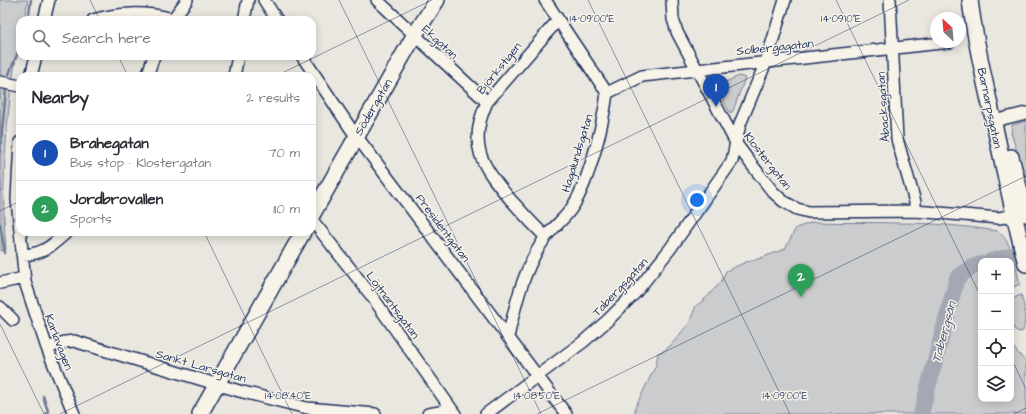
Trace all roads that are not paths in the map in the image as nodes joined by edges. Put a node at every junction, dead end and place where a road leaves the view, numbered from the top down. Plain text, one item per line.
1 (48, 0) edge
2 (187, 0) edge
3 (248, 0) edge
4 (264, 0) edge
5 (377, 0) edge
6 (437, 0) edge
7 (544, 0) edge
8 (672, 0) edge
9 (785, 0) edge
10 (890, 0) edge
11 (970, 0) edge
12 (977, 0) edge
13 (45, 16) edge
14 (109, 16) edge
15 (155, 16) edge
16 (175, 16) edge
17 (245, 16) edge
18 (274, 16) edge
19 (558, 20) junction
20 (414, 36) junction
21 (930, 44) edge
22 (892, 48) junction
23 (35, 60) edge
24 (153, 60) edge
25 (237, 60) edge
26 (305, 60) edge
27 (766, 62) junction
28 (696, 69) junction
29 (32, 72) edge
30 (148, 72) edge
31 (235, 72) edge
32 (313, 72) edge
33 (316, 76) edge
34 (0, 82) edge
35 (16, 85) edge
36 (607, 93) junction
37 (487, 102) junction
38 (1026, 113) edge
39 (997, 120) junction
40 (357, 136) junction
41 (737, 145) junction
42 (316, 209) edge
43 (915, 211) junction
44 (1022, 214) edge
45 (316, 225) edge
46 (21, 236) edge
47 (63, 236) edge
48 (301, 236) edge
49 (546, 237) junction
50 (22, 255) junction
51 (1026, 264) edge
52 (24, 278) junction
53 (0, 283) edge
54 (0, 308) edge
55 (13, 320) dead end
56 (508, 337) junction
57 (47, 348) junction
58 (537, 377) junction
59 (216, 384) junction
60 (306, 411) edge
61 (452, 411) edge
62 (74, 414) edge
63 (200, 414) edge
64 (375, 414) edge
65 (428, 414) edge
66 (486, 414) edge
67 (566, 414) edge

1 - 13 street
2 - 16 street
3 - 17 street
4 - 18 street
5 - 20 street, Ekgatan
6 - 20 street, Södergatan
7 - 19 street
8 - 28 street, Klostergatan
9 - 27 street, Tabergsgatan
10 - 22 street, Åbacksgatan
11 - 39 street, Barnarpsgatan
12 - 39 street, Barnarpsgatan
14 - 15 street
19 - 36 street
19 - 37 street, Björkstigen
20 - 37 street, Ekgatan
20 - 40 street, Södergatan
21 - 22 street, Solbergagatan
22 - 27 street, Solbergagatan
22 - 43 street, Åbacksgatan
23 - 29 street
24 - 30 street
25 - 31 street
26 - 32 street, Presidentgatan
27 - 28 street, Solbergagatan
27 - 41 street, Tabergsgatan
28 - 36 street, Solbergagatan
28 - 41 street, Klostergatan
33 - 40 street, Presidentgatan
34 - 35 street
36 - 49 street, Hagalundsgatan
37 - 49 street, Björkstigen
38 - 39 street
39 - 44 street, Barnarpsgatan
40 - 42 street, Södergatan
40 - 56 street, Presidentgatan
41 - 43 street, Klostergatan
41 - 58 street, Tabergsgatan
43 - 44 street, Klostergatan
44 - 51 street, Barnarpsgatan
45 - 61 street, Löjtnantsgatan
46 - 50 street, Karlavägen
47 - 50 street
48 - 59 street
49 - 56 street, Hagalundsgatan
50 - 52 street, Karlavägen
52 - 53 street
52 - 57 street, Karlavägen
54 - 55 street
56 - 58 street, Presidentgatan
57 - 59 street, Sankt Larsgatan
57 - 62 street, Karlavägen
58 - 66 street, Tabergsgatan
58 - 67 street, Presidentgatan
59 - 60 street, Sankt Larsgatan
59 - 63 street
60 - 64 street, Sankt Larsgatan
61 - 65 street

